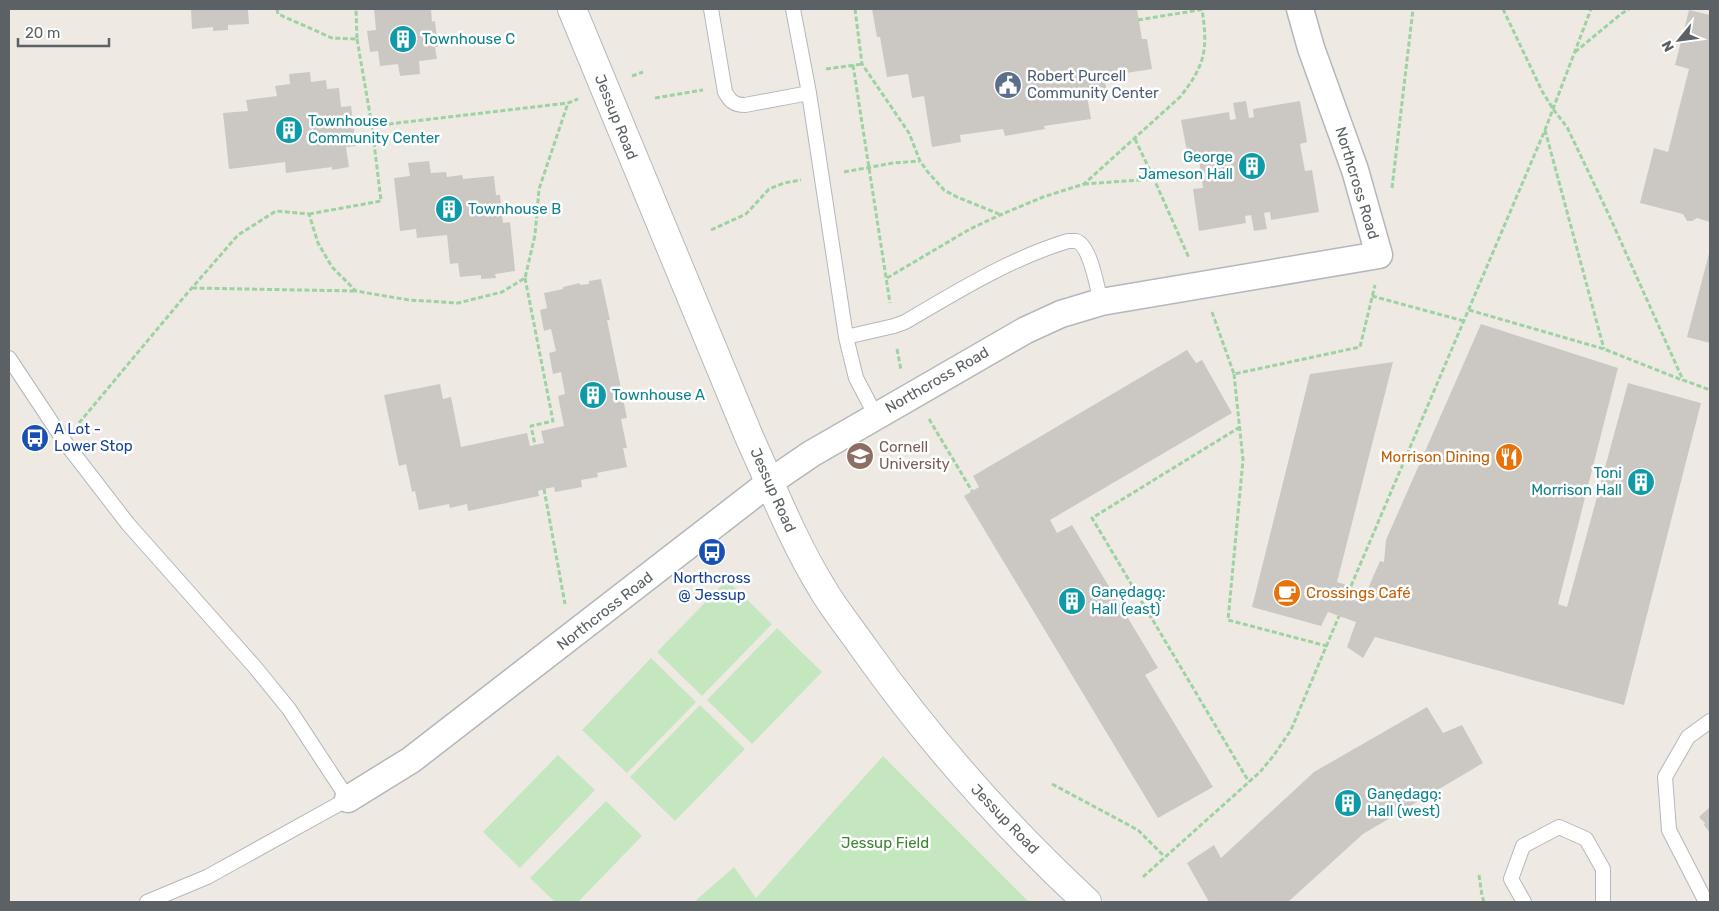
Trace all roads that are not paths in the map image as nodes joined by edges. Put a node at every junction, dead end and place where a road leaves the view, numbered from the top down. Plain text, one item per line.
1 (572, 9) edge
2 (711, 9) edge
3 (793, 9) edge
4 (1300, 9) edge
5 (809, 93) junction
6 (1101, 302) junction
7 (846, 337) junction
8 (9, 358) edge
9 (876, 416) junction
10 (770, 482) junction
11 (1710, 721) edge
12 (348, 799) junction
13 (147, 902) edge
14 (1088, 902) edge
15 (1524, 902) edge
16 (1603, 902) edge
17 (1706, 902) edge

1 - 10 street, Jessup Road
2 - 5 lane
3 - 5 lane
4 - 6 street, Northcross Road
5 - 7 lane
6 - 7 lane
6 - 9 street, Northcross Road
7 - 9 lane
8 - 12 lane
9 - 10 street, Northcross Road
10 - 12 street, Northcross Road
10 - 14 street, Jessup Road
11 - 17 lane
12 - 13 lane
15 - 16 lane

